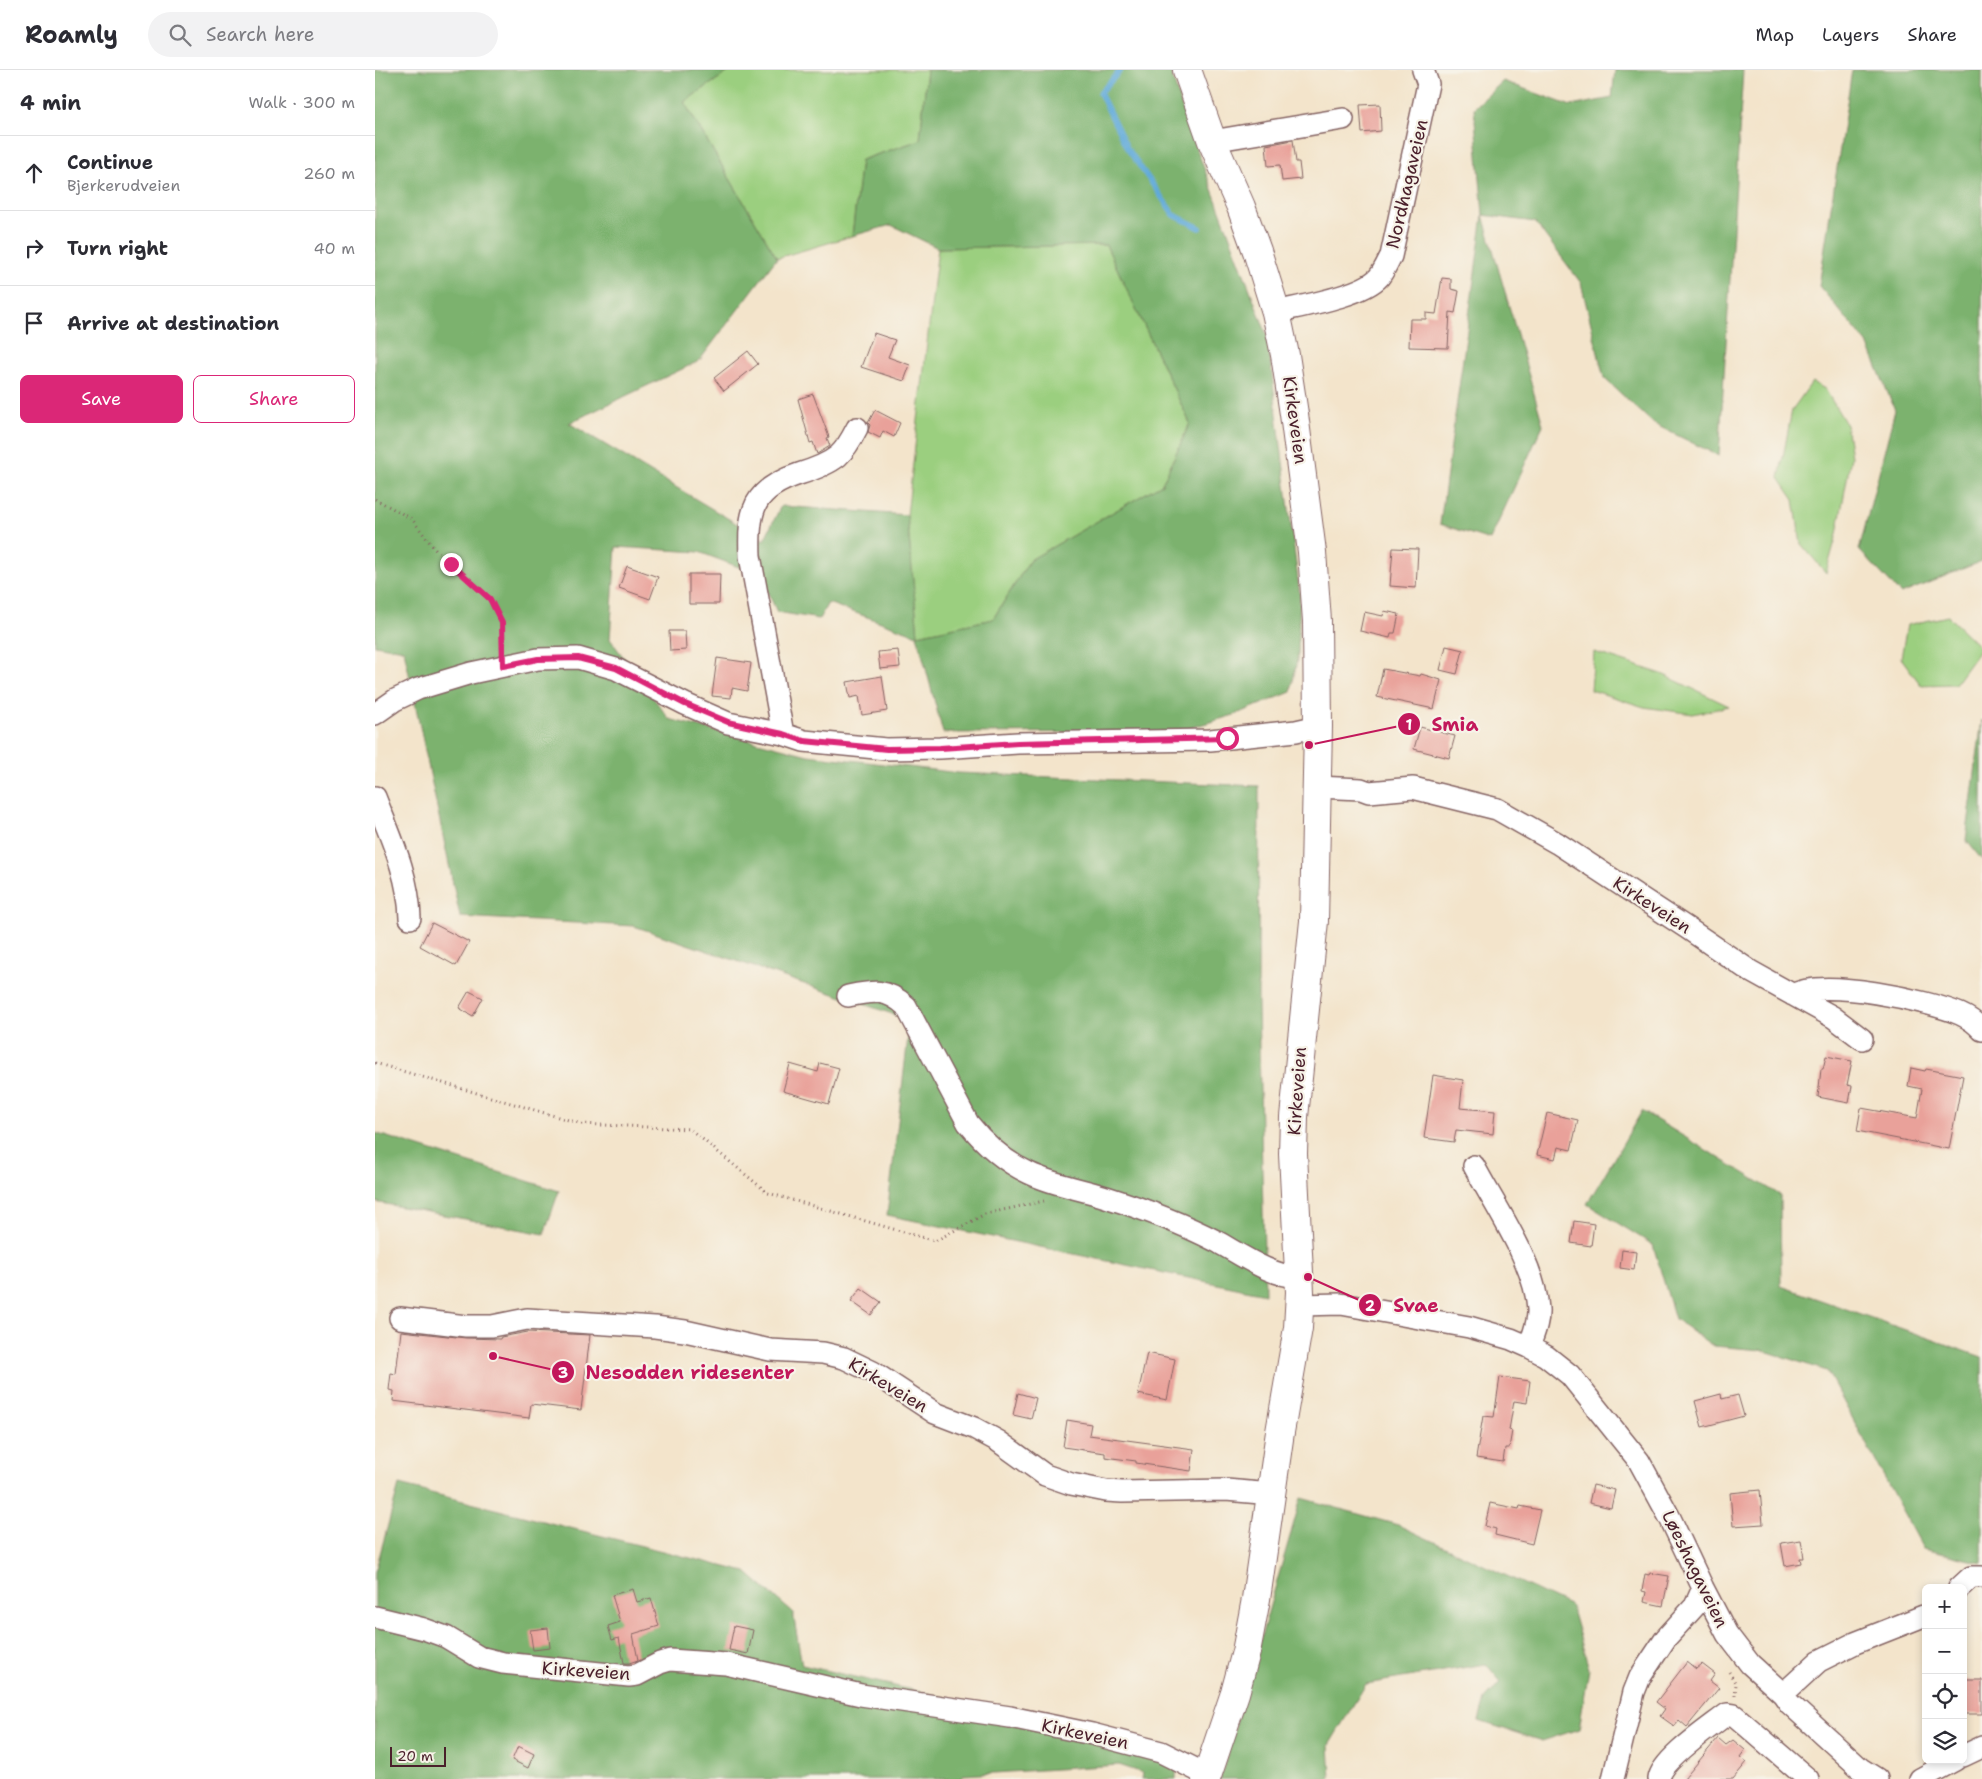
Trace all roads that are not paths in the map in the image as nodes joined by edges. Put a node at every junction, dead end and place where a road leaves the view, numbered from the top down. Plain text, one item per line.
1 (1187, 70) edge
2 (1430, 75) edge
3 (1343, 119) dead end
4 (1212, 141) junction
5 (1275, 312) junction
6 (857, 428) dead end
7 (375, 714) edge
8 (1318, 726) junction
9 (783, 734) junction
10 (1317, 787) junction
11 (375, 797) edge
12 (411, 918) dead end
13 (1793, 995) junction
14 (849, 996) dead end
15 (1982, 1030) edge
16 (1862, 1040) dead end
17 (1475, 1166) dead end
18 (1299, 1276) junction
19 (1300, 1305) junction
20 (400, 1318) dead end
21 (1529, 1346) junction
22 (1272, 1494) junction
23 (1982, 1576) edge
24 (1964, 1584) edge
25 (1703, 1588) junction
26 (375, 1617) edge
27 (1922, 1617) edge
28 (1783, 1694) junction
29 (1982, 1747) edge
30 (1967, 1754) edge
31 (1948, 1764) edge
32 (1207, 1777) edge
33 (1613, 1779) edge
34 (1659, 1779) edge
35 (1808, 1779) edge
36 (1877, 1779) edge
37 (1920, 1779) edge

1 - 4 main road, Kirkeveien
2 - 5 street, Nordhagaveien
3 - 4 street
4 - 5 main road, Kirkeveien
5 - 8 main road, Kirkeveien
6 - 9 street
7 - 9 street
8 - 9 street
8 - 10 main road, Kirkeveien
10 - 13 street, Kirkeveien
10 - 18 main road, Kirkeveien
11 - 12 street
13 - 15 street
13 - 16 street, Kirkeveien
14 - 18 street
17 - 21 street
18 - 19 main road, Kirkeveien
19 - 21 street, Løeshagaveien
19 - 22 main road, Kirkeveien
20 - 22 street, Kirkeveien
21 - 25 street, Løeshagaveien
22 - 32 main road, Kirkeveien
23 - 24 street
25 - 28 street, Løeshagaveien
25 - 33 street
26 - 32 street, Kirkeveien
27 - 28 street
28 - 36 street, Løeshagaveien
29 - 30 street
31 - 37 street
34 - 35 street

